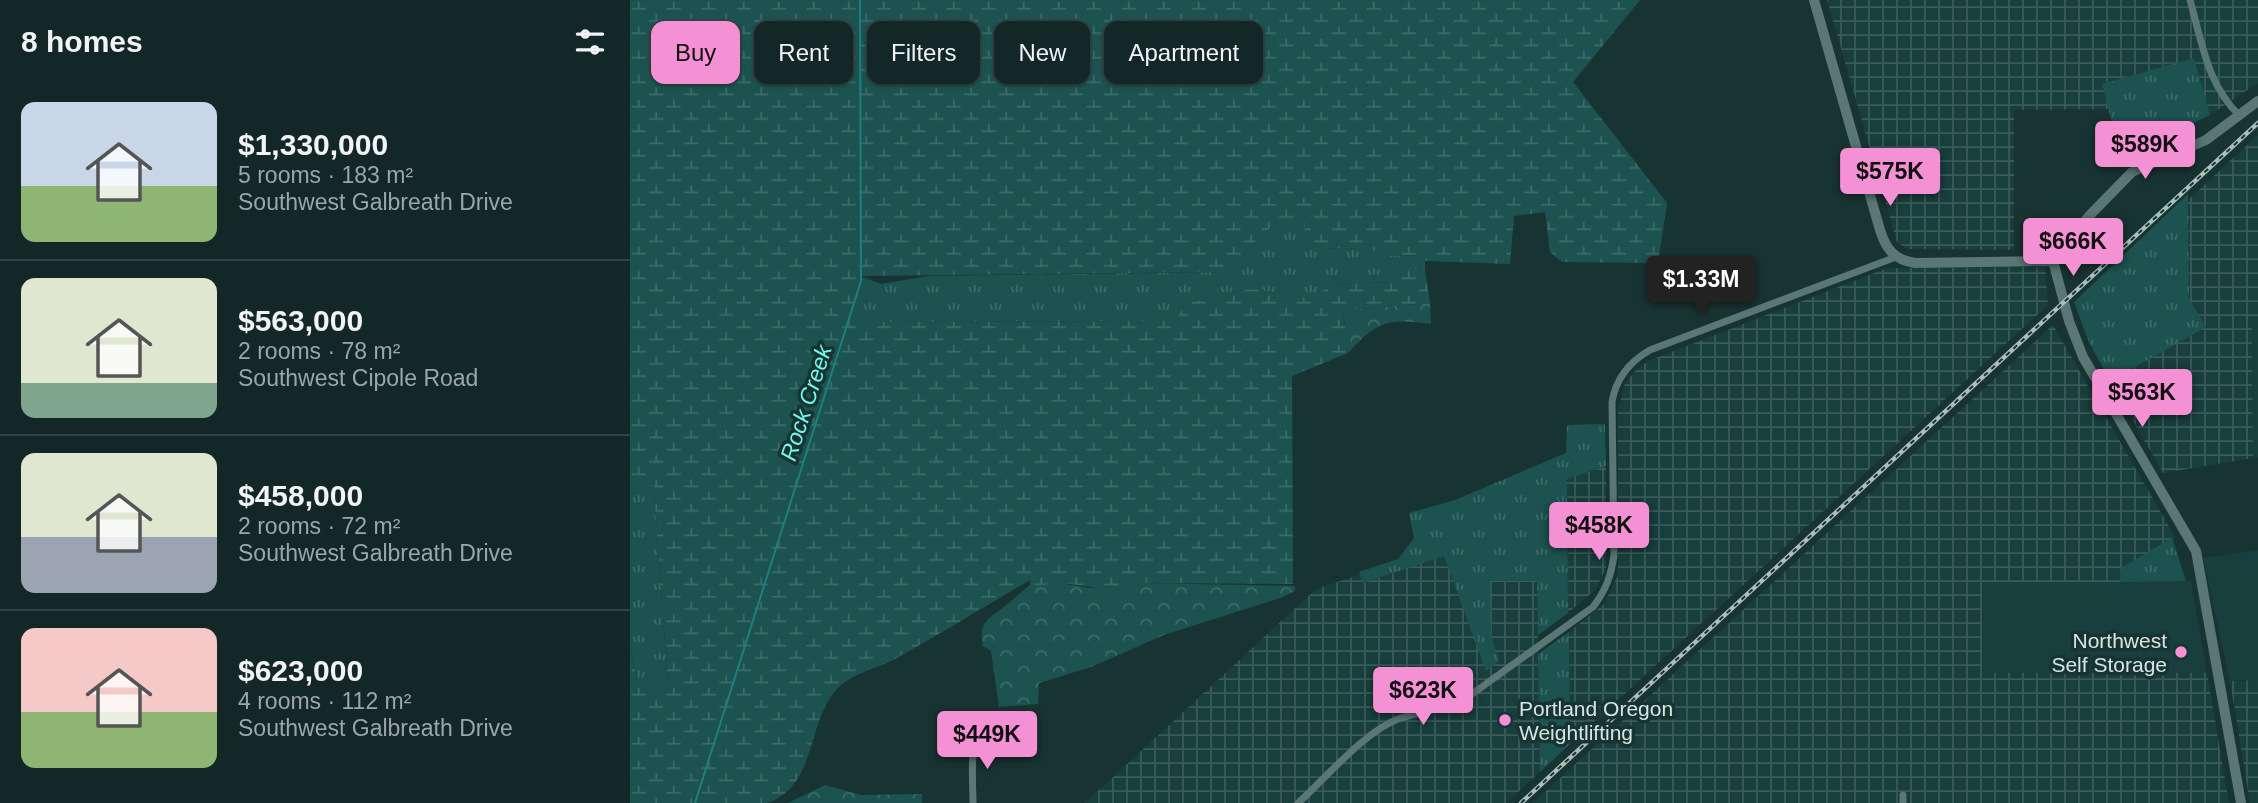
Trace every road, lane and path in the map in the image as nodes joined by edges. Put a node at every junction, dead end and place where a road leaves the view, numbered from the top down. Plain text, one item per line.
1 (1815, 0) edge
2 (2190, 0) edge
3 (2258, 101) edge
4 (2241, 116) junction
5 (1896, 257) junction
6 (2053, 261) junction
7 (981, 728) dead end
8 (974, 803) edge
9 (1298, 803) edge
10 (2241, 803) edge

1 - 5 street
2 - 4 street
3 - 4 street
4 - 6 street
5 - 6 street
5 - 9 street
6 - 10 street
7 - 8 street

